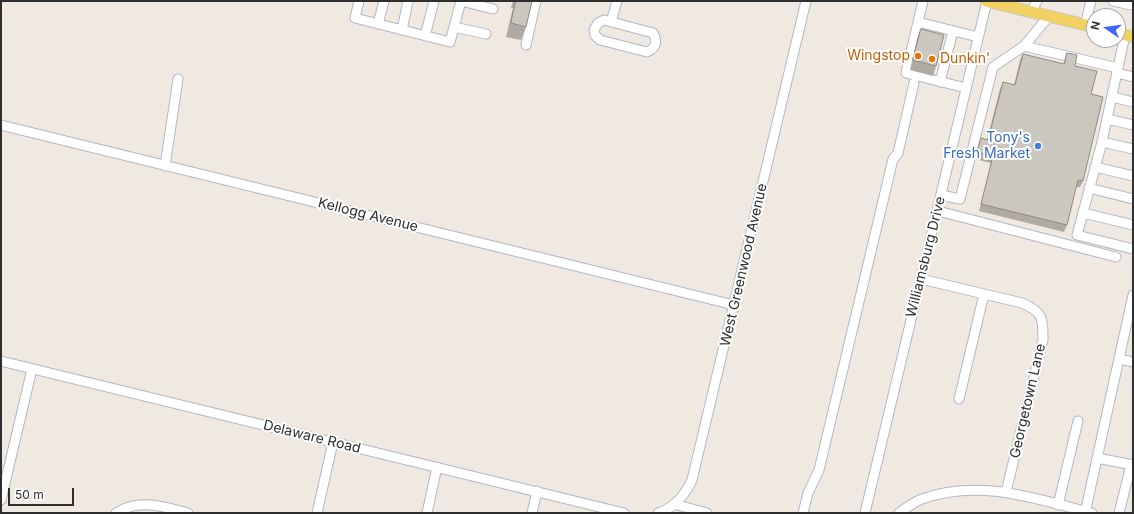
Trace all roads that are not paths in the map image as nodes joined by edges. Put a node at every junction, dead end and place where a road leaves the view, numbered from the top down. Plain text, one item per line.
1 (359, 1) edge
2 (384, 1) edge
3 (408, 1) edge
4 (434, 1) edge
5 (461, 1) edge
6 (536, 1) edge
7 (617, 1) edge
8 (806, 1) edge
9 (923, 1) edge
10 (986, 1) edge
11 (1037, 1) edge
12 (1113, 1) edge
13 (1131, 5) dead end
14 (493, 9) dead end
15 (1030, 12) junction
16 (1048, 16) junction
17 (611, 22) junction
18 (918, 22) junction
19 (378, 24) junction
20 (1086, 25) edge
21 (454, 27) junction
22 (402, 30) junction
23 (953, 31) junction
24 (486, 34) dead end
25 (425, 36) junction
26 (978, 37) junction
27 (526, 45) dead end
28 (1024, 46) junction
29 (1122, 48) edge
30 (1118, 71) junction
31 (1133, 77) edge
32 (178, 80) dead end
33 (940, 82) junction
34 (914, 83) dead end
35 (966, 88) junction
36 (1112, 97) junction
37 (1133, 102) edge
38 (1107, 119) junction
39 (1, 125) edge
40 (1133, 125) edge
41 (1102, 142) junction
42 (1133, 150) edge
43 (165, 166) junction
44 (1095, 166) junction
45 (1133, 176) edge
46 (1090, 188) junction
47 (941, 195) junction
48 (1133, 199) edge
49 (938, 211) junction
50 (1083, 213) junction
51 (1133, 225) edge
52 (1133, 249) edge
53 (1116, 256) dead end
54 (921, 279) junction
55 (984, 294) junction
56 (1133, 295) edge
57 (734, 305) junction
58 (1119, 359) junction
59 (1, 361) edge
60 (1133, 362) edge
61 (32, 369) junction
62 (959, 399) dead end
63 (1078, 421) dead end
64 (333, 442) junction
65 (1097, 458) junction
66 (1132, 465) edge
67 (437, 467) junction
68 (4, 476) edge
69 (537, 491) junction
70 (1006, 492) junction
71 (1, 500) edge
72 (674, 504) junction
73 (1058, 505) junction
74 (1087, 512) edge
75 (116, 513) edge
76 (188, 513) edge
77 (317, 513) edge
78 (427, 513) edge
79 (532, 513) edge
80 (624, 513) edge
81 (658, 513) edge
82 (707, 513) edge
83 (803, 513) edge
84 (865, 513) edge
85 (899, 513) edge
86 (1119, 513) edge

1 - 19 street
2 - 19 street
3 - 22 street
4 - 25 street
5 - 14 street
5 - 21 street
6 - 27 street
7 - 17 street
8 - 57 street, West Greenwood Avenue
9 - 18 street
10 - 15 main road
10 - 26 street, Williamsburg Drive
11 - 15 street
12 - 13 street
15 - 16 main road
16 - 20 main road
16 - 28 street
17 - 17 street
18 - 23 street
18 - 33 street
19 - 22 street
21 - 24 street
21 - 25 street
22 - 25 street
23 - 26 street
23 - 33 street
26 - 35 street, Williamsburg Drive
28 - 30 street
28 - 47 street
29 - 30 street
30 - 31 street
30 - 36 street
32 - 43 street
33 - 35 street
34 - 83 street
35 - 47 street, Williamsburg Drive
36 - 37 street
36 - 38 street
38 - 40 street
38 - 41 street
39 - 43 street, Kellogg Avenue
41 - 42 street
41 - 44 street
43 - 57 street, Kellogg Avenue
44 - 45 street
44 - 46 street
46 - 48 street
46 - 50 street
47 - 49 street, Williamsburg Drive
49 - 53 street
49 - 54 street, Williamsburg Drive
50 - 51 street
50 - 52 street
54 - 55 street, Georgetown Lane
54 - 84 street, Williamsburg Drive
55 - 62 street
55 - 70 street, Georgetown Lane
56 - 58 street
57 - 72 street, West Greenwood Avenue
58 - 60 street
58 - 65 street
59 - 61 street, Delaware Road
61 - 64 street, Delaware Road
61 - 68 street
63 - 73 street
64 - 67 street, Delaware Road
64 - 77 street
65 - 66 street
65 - 74 street
66 - 86 street
67 - 69 street, Delaware Road
67 - 78 street
68 - 71 street
69 - 79 street
69 - 80 street, Delaware Road
70 - 73 street
70 - 85 street
72 - 81 street, West Greenwood Avenue
72 - 82 street
73 - 74 street
75 - 76 street

